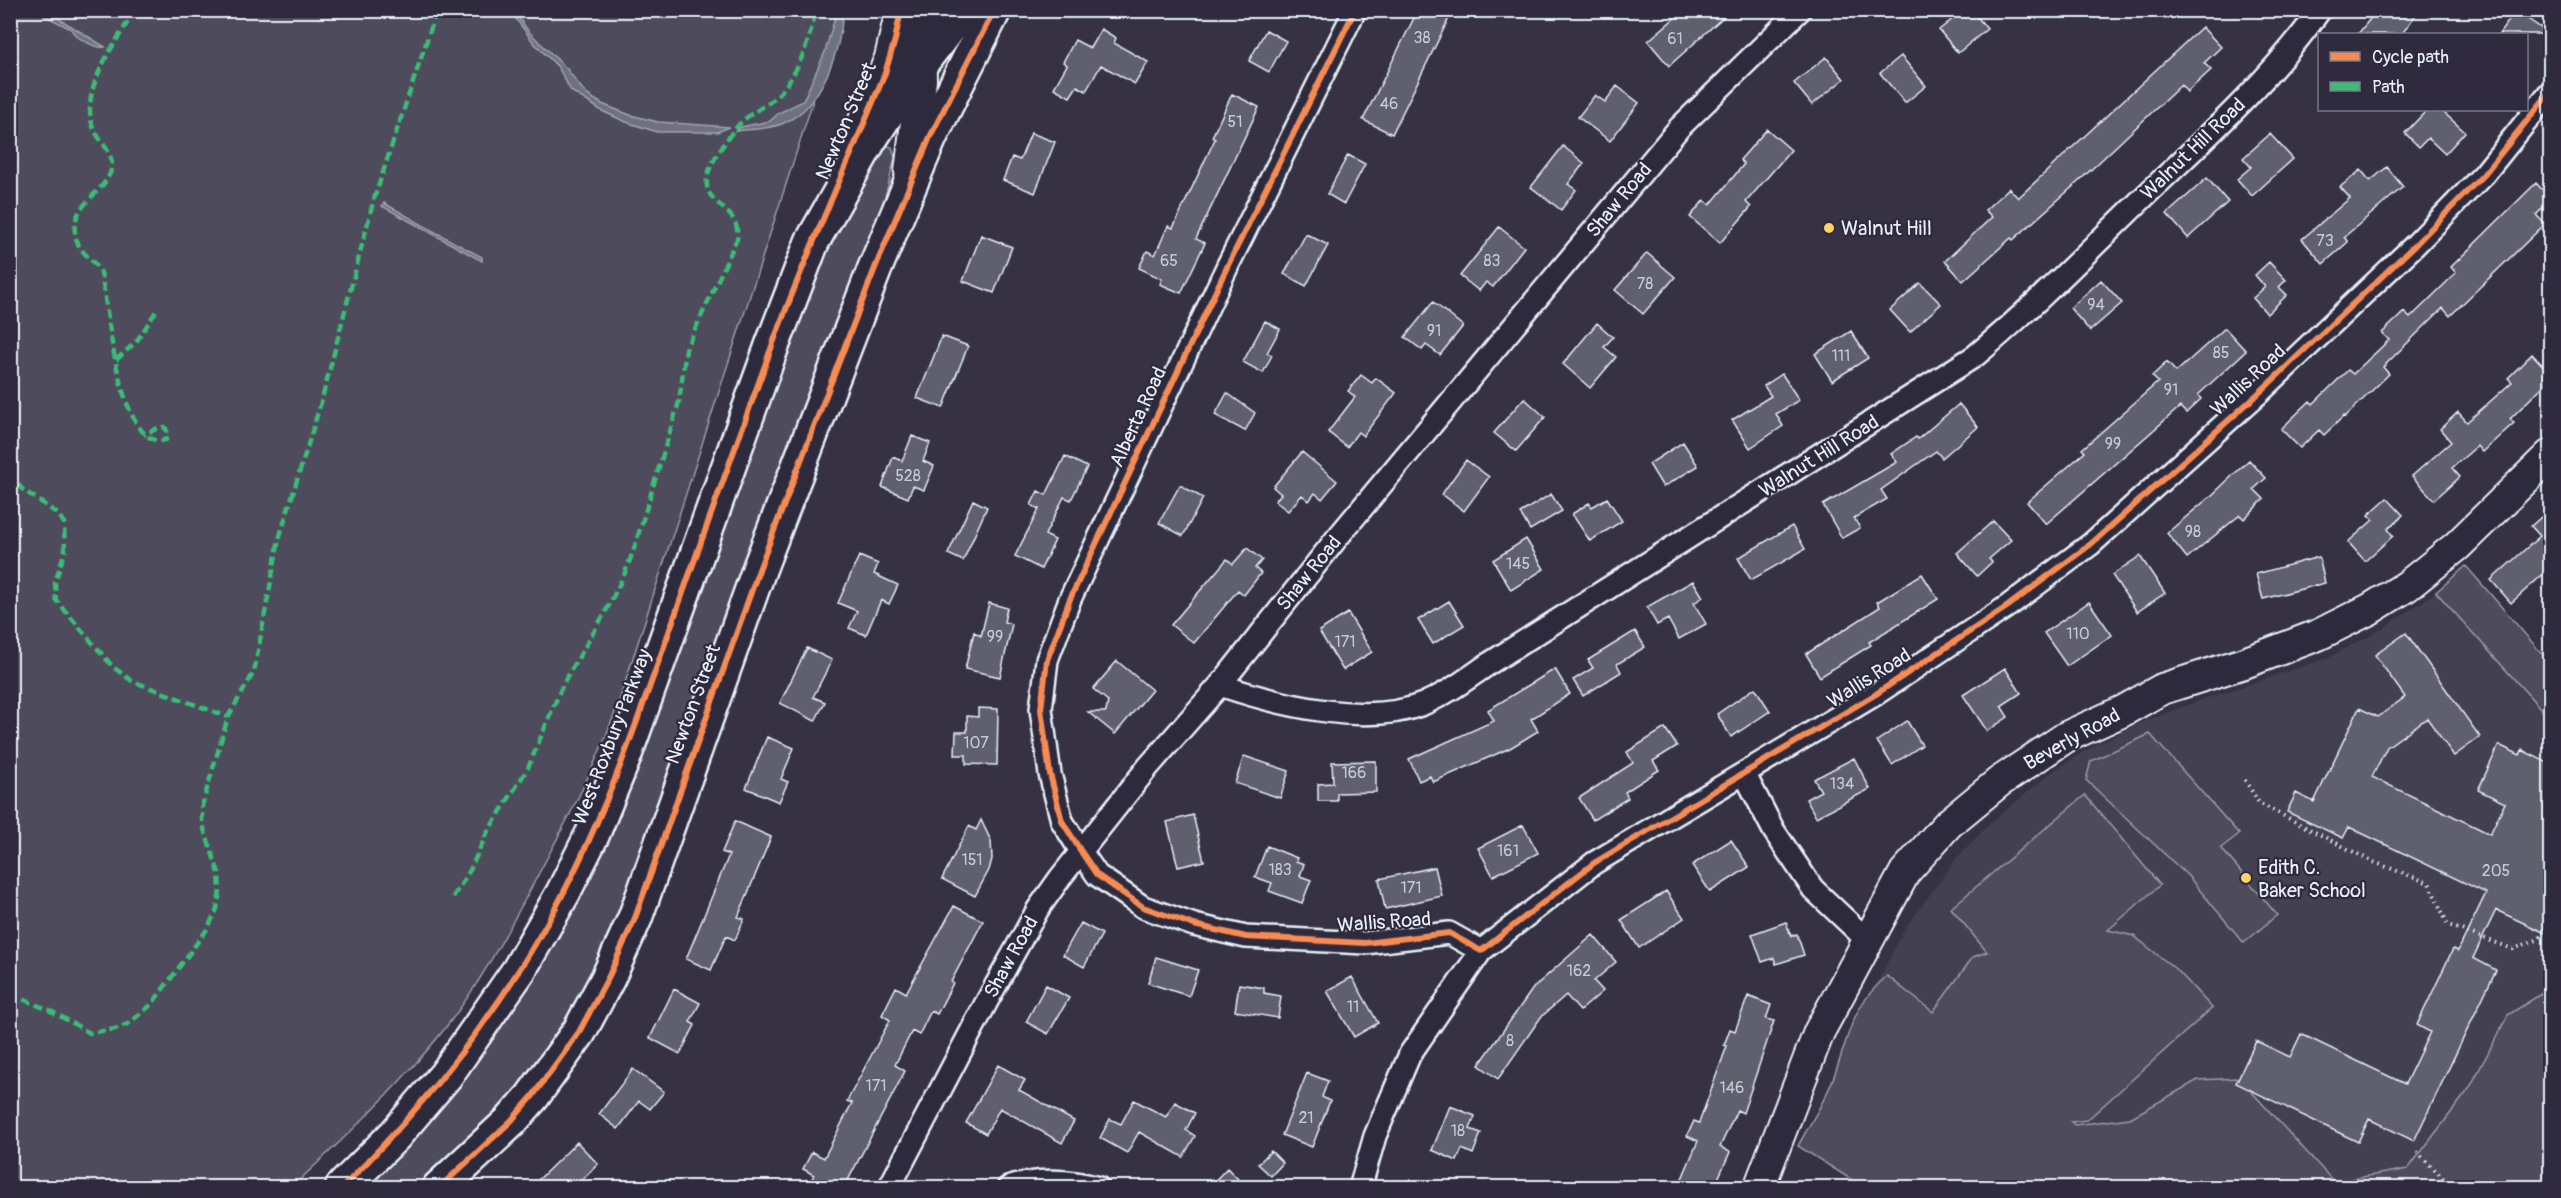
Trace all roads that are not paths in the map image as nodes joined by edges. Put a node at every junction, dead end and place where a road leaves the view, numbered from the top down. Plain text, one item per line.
1 (901, 10) edge
2 (919, 10) edge
3 (962, 10) edge
4 (994, 10) edge
5 (1355, 10) edge
6 (1800, 10) edge
7 (2320, 10) edge
8 (921, 62) junction
9 (2550, 92) edge
10 (908, 188) junction
11 (812, 242) junction
12 (2550, 455) edge
13 (1220, 684) junction
14 (1744, 773) junction
15 (1082, 853) junction
16 (1868, 940) junction
17 (1481, 951) junction
18 (342, 1188) edge
19 (439, 1188) edge
20 (889, 1188) edge
21 (1008, 1188) edge
22 (1099, 1188) edge
23 (1360, 1188) edge
24 (1760, 1188) edge

1 - 11 street, Newton Street
2 - 8 street, Newton Street
3 - 8 main road, West Roxbury Parkway
4 - 10 main road
5 - 15 street, Alberta Road
6 - 13 street, Shaw Road
7 - 13 street, Walnut Hill Road
8 - 10 street, Newton Street
8 - 11 main road, West Roxbury Parkway
9 - 14 street, Wallis Road
10 - 19 main road, Newton Street
11 - 18 main road, West Roxbury Parkway
12 - 16 street, Beverly Road
13 - 15 street, Shaw Road
14 - 16 street
14 - 17 street, Wallis Road
15 - 17 street, Wallis Road
15 - 20 street, Shaw Road
16 - 24 street, Beverly Road
17 - 23 street
21 - 22 street

